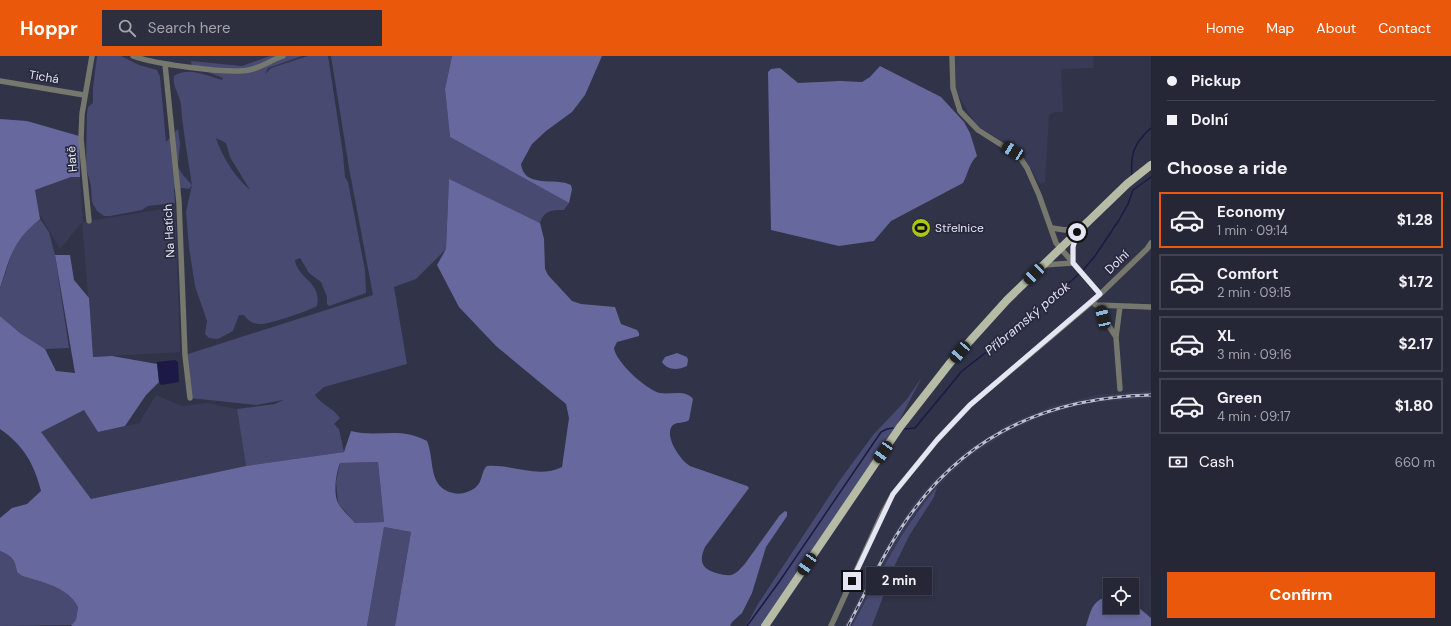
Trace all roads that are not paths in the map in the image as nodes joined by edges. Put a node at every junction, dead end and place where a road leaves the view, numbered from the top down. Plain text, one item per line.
1 (92, 56) edge
2 (133, 56) edge
3 (283, 56) edge
4 (952, 56) edge
5 (165, 64) junction
6 (0, 81) edge
7 (84, 95) junction
8 (1151, 165) edge
9 (89, 221) dead end
10 (1052, 228) junction
11 (1079, 229) junction
12 (1151, 243) edge
13 (1059, 248) junction
14 (1073, 263) junction
15 (1043, 265) junction
16 (1100, 294) junction
17 (1092, 302) junction
18 (1100, 306) junction
19 (1120, 306) junction
20 (1151, 306) edge
21 (1116, 337) junction
22 (1120, 389) dead end
23 (190, 398) dead end
24 (765, 626) edge
25 (831, 626) edge

1 - 7 street, Hatě
2 - 5 street
3 - 5 street
4 - 10 street
5 - 23 street, Na Hatích
6 - 7 street, Tichá
7 - 9 street, Hatě
8 - 11 main road
10 - 11 street
10 - 13 street
11 - 13 main road
11 - 14 street
12 - 16 street, Dolní
13 - 14 street
13 - 15 main road
14 - 15 street
14 - 16 street
15 - 24 main road
16 - 17 street, Dolní
17 - 18 street
17 - 25 street, Dolní
18 - 19 street
18 - 21 street
19 - 20 street
19 - 21 street
21 - 22 street

